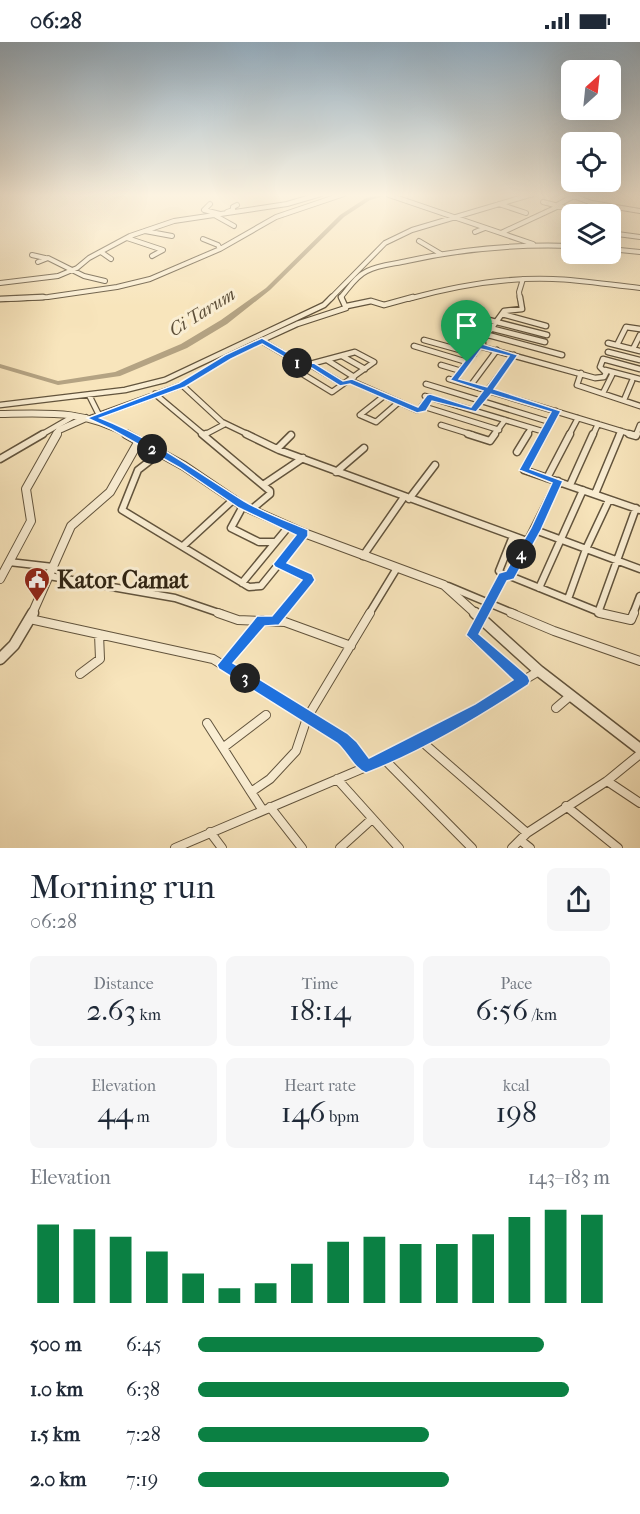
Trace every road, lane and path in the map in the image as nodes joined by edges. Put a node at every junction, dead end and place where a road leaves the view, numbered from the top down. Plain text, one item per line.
1 (143, 232) edge
2 (147, 232) edge
3 (250, 232) edge
4 (409, 232) edge
5 (497, 232) edge
6 (504, 232) edge
7 (501, 233) junction
8 (621, 234) edge
9 (172, 236) dead end
10 (640, 237) edge
11 (127, 238) junction
12 (203, 239) dead end
13 (419, 241) dead end
14 (538, 246) junction
15 (561, 246) edge
16 (220, 249) junction
17 (621, 250) edge
18 (101, 252) junction
19 (640, 252) edge
20 (32, 255) dead end
21 (442, 255) junction
22 (152, 256) dead end
23 (45, 258) junction
24 (111, 259) dead end
25 (38, 262) dead end
26 (73, 270) junction
27 (523, 279) junction
28 (105, 281) dead end
29 (0, 283) edge
30 (640, 288) edge
31 (0, 299) edge
32 (347, 306) junction
33 (502, 314) junction
34 (481, 318) dead end
35 (496, 321) junction
36 (470, 323) dead end
37 (451, 325) dead end
38 (546, 326) dead end
39 (491, 328) junction
40 (640, 329) edge
41 (447, 333) dead end
42 (486, 334) junction
43 (547, 335) dead end
44 (640, 335) edge
45 (424, 340) dead end
46 (262, 341) junction
47 (545, 342) dead end
48 (608, 343) dead end
49 (480, 344) junction
50 (617, 345) junction
51 (414, 346) dead end
52 (633, 349) junction
53 (497, 350) junction
54 (640, 351) edge
55 (608, 352) dead end
56 (474, 354) junction
57 (514, 355) junction
58 (562, 355) dead end
59 (342, 356) junction
60 (327, 360) junction
61 (640, 360) edge
62 (467, 362) junction
63 (311, 365) junction
64 (441, 365) dead end
65 (298, 367) junction
66 (557, 367) junction
67 (365, 369) junction
68 (640, 369) edge
69 (461, 371) junction
70 (607, 372) junction
71 (581, 373) junction
72 (351, 379) junction
73 (452, 379) joint
74 (632, 381) junction
75 (640, 381) edge
76 (343, 384) junction
77 (426, 384) dead end
78 (182, 385) junction
79 (471, 385) junction
80 (489, 390) junction
81 (603, 393) junction
82 (155, 394) junction
83 (89, 395) junction
84 (384, 396) junction
85 (481, 400) junction
86 (624, 400) junction
87 (399, 402) junction
88 (640, 406) edge
89 (424, 407) junction
90 (1, 410) edge
91 (473, 410) junction
92 (556, 411) junction
93 (74, 416) junction
94 (92, 417) junction
95 (578, 418) junction
96 (505, 420) junction
97 (550, 422) junction
98 (225, 424) junction
99 (598, 424) junction
100 (441, 425) dead end
101 (640, 425) edge
102 (531, 428) junction
103 (499, 430) junction
104 (621, 431) junction
105 (545, 432) junction
106 (204, 435) junction
107 (291, 435) dead end
108 (139, 441) junction
109 (364, 448) dead end
110 (277, 449) junction
111 (517, 452) dead end
112 (160, 453) junction
113 (303, 458) junction
114 (0, 459) edge
115 (435, 465) dead end
116 (336, 472) junction
117 (547, 478) junction
118 (558, 481) junction
119 (263, 485) junction
120 (570, 485) junction
121 (583, 490) junction
122 (595, 494) junction
123 (407, 498) junction
124 (234, 499) junction
125 (609, 500) junction
126 (247, 508) junction
127 (638, 509) edge
128 (289, 526) junction
129 (536, 530) junction
130 (304, 533) junction
131 (513, 536) junction
132 (560, 538) junction
133 (527, 541) junction
134 (275, 542) junction
135 (183, 546) junction
136 (586, 549) junction
137 (363, 556) junction
138 (618, 560) junction
139 (9, 562) junction
140 (279, 564) junction
141 (398, 568) junction
142 (640, 569) edge
143 (51, 571) junction
144 (507, 576) junction
145 (0, 579) edge
146 (242, 583) junction
147 (444, 585) junction
148 (539, 588) junction
149 (568, 599) junction
150 (639, 601) edge
151 (491, 603) junction
152 (598, 613) junction
153 (30, 619) junction
154 (262, 620) junction
155 (482, 620) junction
156 (275, 621) junction
157 (99, 634) junction
158 (351, 646) junction
159 (0, 659) edge
160 (640, 661) edge
161 (224, 665) junction
162 (539, 671) junction
163 (80, 674) dead end
164 (523, 681) junction
165 (570, 696) junction
166 (556, 708) dead end
167 (266, 714) dead end
168 (307, 718) junction
169 (207, 723) dead end
170 (420, 740) junction
171 (224, 747) junction
172 (640, 749) edge
173 (640, 754) edge
174 (384, 759) junction
175 (366, 766) junction
176 (337, 778) junction
177 (607, 781) junction
178 (251, 792) junction
179 (640, 803) edge
180 (566, 806) junction
181 (266, 808) junction
182 (372, 819) junction
183 (210, 832) junction
184 (523, 837) junction
185 (175, 848) edge
186 (222, 848) edge
187 (302, 848) edge
188 (340, 848) edge
189 (399, 848) edge
190 (472, 848) edge
191 (512, 848) edge
192 (530, 848) edge
193 (618, 848) edge

1 - 11 street
2 - 9 street
3 - 16 street
4 - 83 street
5 - 7 street
6 - 7 street
7 - 14 street
8 - 10 street
11 - 18 street
11 - 22 street
12 - 16 street
13 - 21 street
14 - 15 street
14 - 21 street
16 - 31 street
17 - 19 street
18 - 24 street
18 - 26 street
20 - 23 street
21 - 32 street
23 - 25 street
23 - 26 street
26 - 28 street
26 - 29 street
27 - 30 street
27 - 32 street
27 - 33 street
32 - 46 street
33 - 35 street
33 - 38 street
34 - 35 street
35 - 39 street
35 - 43 street
36 - 39 street
37 - 42 street
39 - 42 street
39 - 47 street
40 - 50 street
41 - 49 street
42 - 49 street
42 - 58 street
44 - 52 street
45 - 56 street
46 - 65 street
46 - 78 street
48 - 50 street
49 - 53 street
49 - 56 street
49 - 66 street
50 - 52 street
51 - 62 street
52 - 54 street
53 - 57 street
53 - 79 street
55 - 61 street
56 - 62 street
57 - 66 street
57 - 80 street
59 - 60 street
59 - 67 street
59 - 67 street
60 - 63 street
60 - 72 street
62 - 69 street
63 - 65 street
63 - 76 street
64 - 69 street
65 - 76 street
66 - 71 street
67 - 72 street
68 - 70 street
69 - 73 street
70 - 71 street
70 - 74 street
70 - 75 street
70 - 81 street
71 - 81 street
72 - 76 street
72 - 84 street
73 - 79 street
74 - 75 street
74 - 86 street
77 - 85 street
78 - 82 street
78 - 98 street
79 - 80 street
80 - 85 street
80 - 92 street
81 - 86 street
82 - 94 street
82 - 106 street
83 - 90 street
83 - 94 street
84 - 87 street
84 - 87 street
85 - 91 street
85 - 97 street
86 - 88 street
87 - 89 street
89 - 91 street
89 - 103 street
90 - 93 street
91 - 96 street
92 - 95 street
92 - 97 street
93 - 94 street
93 - 114 street
94 - 108 street
94 - 139 street
95 - 99 street
95 - 117 street
96 - 102 street
96 - 103 street
97 - 105 street
98 - 106 street
98 - 110 street
99 - 104 street
99 - 120 street
100 - 103 street
101 - 104 street
102 - 105 street
102 - 111 street
104 - 122 street
105 - 117 street
106 - 119 street
107 - 110 street
108 - 112 street
108 - 143 street
109 - 116 street
110 - 113 street
112 - 124 street
112 - 135 street
113 - 116 street
113 - 119 street
115 - 123 street
116 - 123 street
117 - 118 street
118 - 120 street
118 - 129 street
119 - 126 street
120 - 121 street
121 - 122 street
121 - 132 street
122 - 125 street
123 - 131 street
123 - 137 street
124 - 126 street
124 - 135 street
125 - 127 street
125 - 136 street
126 - 128 street
126 - 134 street
127 - 138 street
128 - 130 street
128 - 134 street
129 - 132 street
129 - 133 street
130 - 137 street
130 - 140 street
131 - 133 street
131 - 144 street
132 - 136 street
132 - 148 street
133 - 144 street
134 - 146 street
135 - 146 street
136 - 138 street
136 - 149 street
137 - 141 street
138 - 142 street
138 - 152 street
139 - 143 street
139 - 145 street
140 - 146 street
140 - 156 street
141 - 147 street
141 - 158 street
143 - 153 street
143 - 154 street
144 - 148 street
144 - 151 street
147 - 151 street
147 - 155 street
148 - 149 street
149 - 152 street
150 - 152 street
151 - 155 street
151 - 160 street
153 - 157 street
153 - 159 street
154 - 156 street
154 - 161 street
155 - 162 street
155 - 164 street
156 - 158 street
157 - 161 street
157 - 163 street
158 - 168 street
161 - 168 street
162 - 164 street
162 - 165 street
164 - 170 street
165 - 166 street
165 - 172 street
167 - 171 street
168 - 175 street
168 - 178 street
169 - 171 street
170 - 174 street
170 - 184 street
171 - 178 street
173 - 177 street
174 - 175 street
174 - 190 street
175 - 176 street
176 - 181 street
176 - 182 street
177 - 179 street
177 - 180 street
178 - 181 street
180 - 184 street
180 - 193 street
181 - 183 street
181 - 187 street
182 - 188 street
182 - 189 street
183 - 185 street
183 - 186 street
184 - 191 street
184 - 192 street

